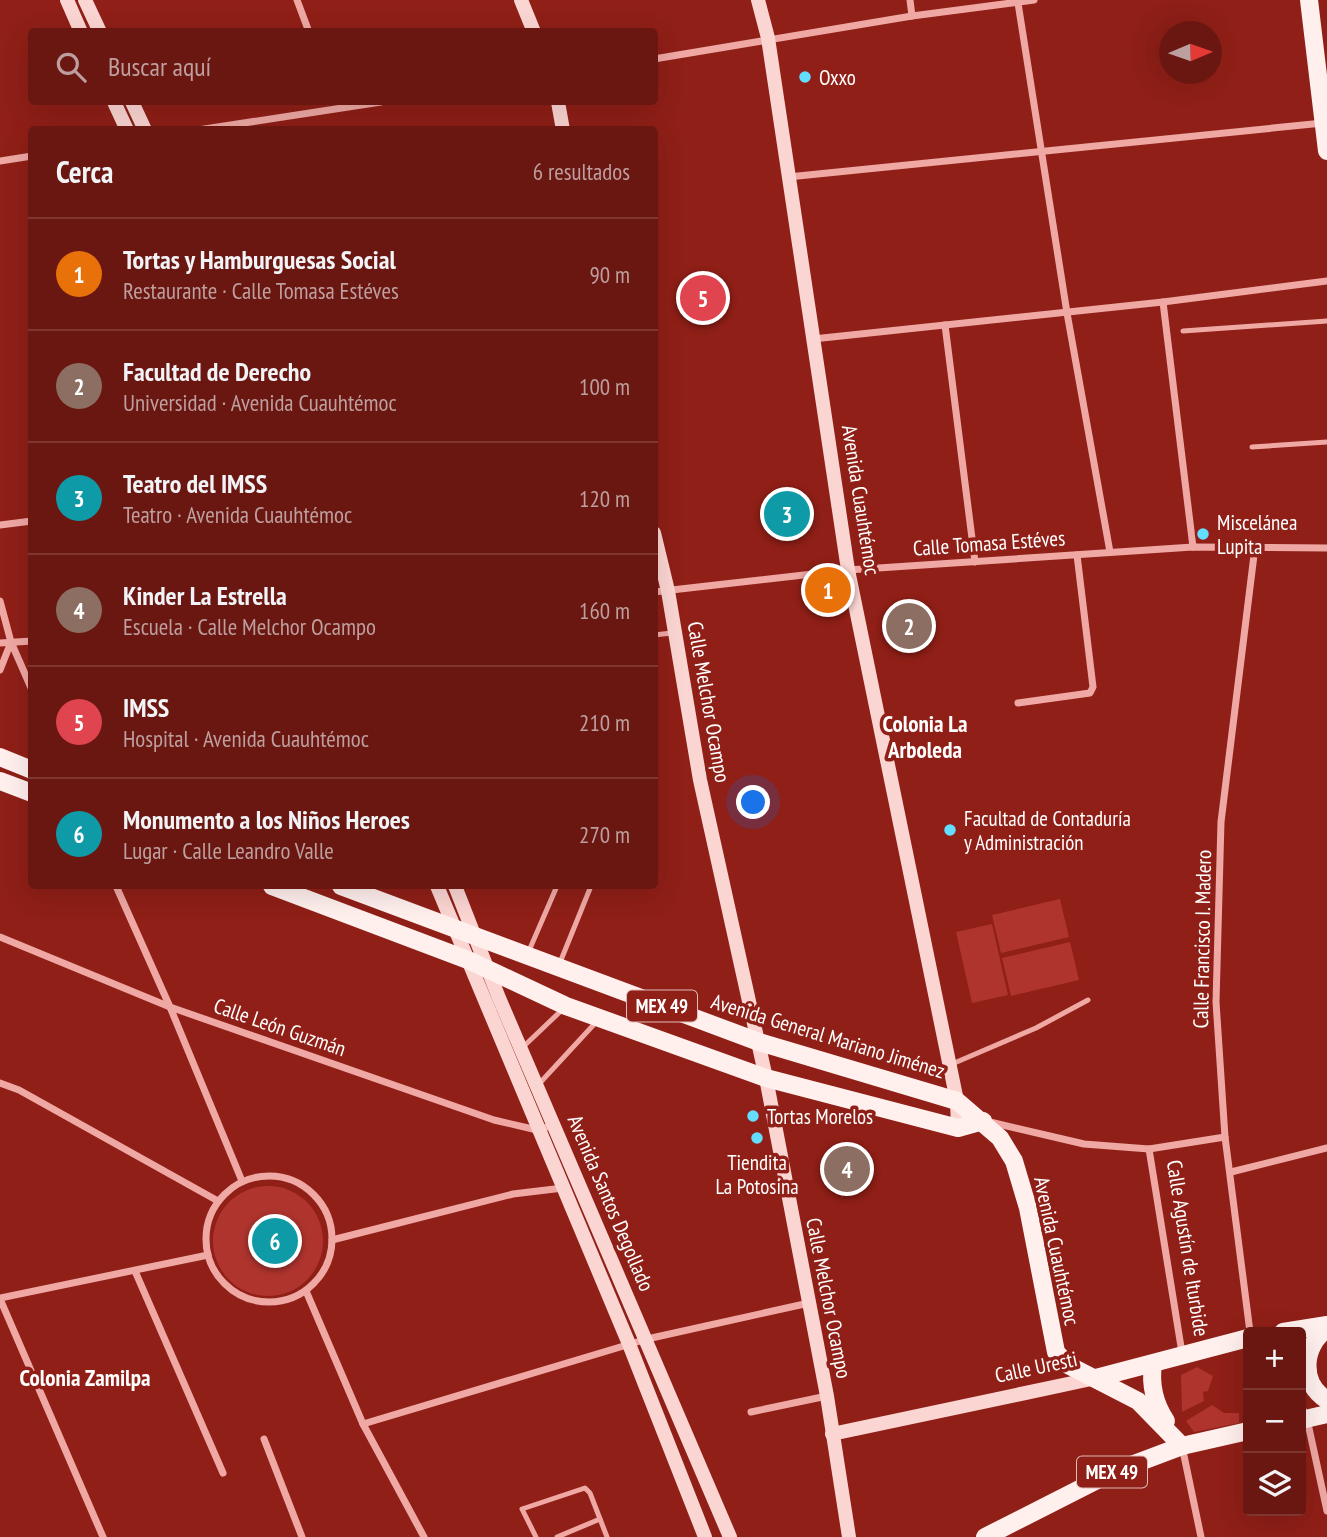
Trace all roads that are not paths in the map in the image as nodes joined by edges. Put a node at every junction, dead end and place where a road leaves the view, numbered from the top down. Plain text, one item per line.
1 (67, 0) edge
2 (85, 0) edge
3 (297, 0) edge
4 (521, 0) edge
5 (758, 0) edge
6 (910, 0) edge
7 (1034, 0) edge
8 (1309, 0) edge
9 (1018, 3) junction
10 (912, 16) junction
11 (80, 28) edge
12 (98, 28) edge
13 (308, 28) edge
14 (532, 28) edge
15 (768, 38) junction
16 (658, 58) edge
17 (115, 105) edge
18 (133, 105) edge
19 (333, 105) edge
20 (559, 105) edge
21 (1323, 122) junction
22 (125, 126) edge
23 (143, 126) edge
24 (220, 126) edge
25 (562, 126) edge
26 (1043, 151) junction
27 (1327, 151) edge
28 (28, 157) edge
29 (0, 161) edge
30 (787, 177) junction
31 (1327, 281) edge
32 (1163, 302) junction
33 (1067, 313) junction
34 (1327, 321) edge
35 (946, 325) junction
36 (1183, 331) dead end
37 (812, 339) junction
38 (1327, 442) edge
39 (1252, 447) dead end
40 (28, 521) edge
41 (0, 524) edge
42 (1193, 547) junction
43 (1255, 547) junction
44 (1327, 548) edge
45 (1110, 552) junction
46 (1077, 555) junction
47 (658, 562) edge
48 (975, 562) junction
49 (848, 570) junction
50 (662, 591) edge
51 (0, 601) edge
52 (676, 632) junction
53 (658, 634) edge
54 (28, 641) edge
55 (11, 642) junction
56 (0, 643) edge
57 (0, 670) edge
58 (28, 681) edge
59 (1018, 703) dead end
60 (0, 757) edge
61 (28, 768) edge
62 (0, 780) edge
63 (28, 791) edge
64 (117, 889) edge
65 (280, 889) edge
66 (349, 889) edge
67 (438, 889) edge
68 (456, 889) edge
69 (556, 889) edge
70 (590, 889) edge
71 (454, 928) junction
72 (0, 937) edge
73 (476, 937) junction
74 (526, 957) junction
75 (468, 960) junction
76 (557, 968) junction
77 (488, 969) junction
78 (1088, 1000) dead end
79 (566, 1006) junction
80 (170, 1007) junction
81 (600, 1018) junction
82 (759, 1042) junction
83 (521, 1049) junction
84 (948, 1065) junction
85 (847, 1066) junction
86 (766, 1078) junction
87 (0, 1083) edge
88 (537, 1086) junction
89 (838, 1098) junction
90 (957, 1101) junction
91 (983, 1121) junction
92 (554, 1125) junction
93 (958, 1128) junction
94 (537, 1130) junction
95 (1225, 1137) junction
96 (1327, 1148) edge
97 (1149, 1149) junction
98 (1231, 1172) junction
99 (242, 1181) junction
100 (563, 1188) junction
101 (581, 1189) junction
102 (218, 1201) junction
103 (332, 1240) junction
104 (208, 1255) junction
105 (135, 1271) junction
106 (306, 1291) junction
107 (0, 1299) edge
108 (809, 1303) junction
109 (1249, 1327) edge
110 (1327, 1327) edge
111 (1306, 1329) edge
112 (647, 1339) junction
113 (1243, 1339) edge
114 (629, 1344) junction
115 (1182, 1353) junction
116 (1153, 1364) junction
117 (1096, 1378) junction
118 (827, 1396) junction
119 (1327, 1400) edge
120 (751, 1412) dead end
121 (1327, 1414) edge
122 (1306, 1415) edge
123 (363, 1424) junction
124 (1306, 1427) edge
125 (1243, 1432) edge
126 (832, 1434) junction
127 (264, 1439) dead end
128 (1187, 1444) junction
129 (223, 1473) dead end
130 (1327, 1511) edge
131 (600, 1519) junction
132 (103, 1537) edge
133 (302, 1537) edge
134 (424, 1537) edge
135 (536, 1537) edge
136 (557, 1537) edge
137 (607, 1537) edge
138 (705, 1537) edge
139 (730, 1537) edge
140 (849, 1537) edge
141 (985, 1537) edge
142 (1201, 1537) edge

1 - 11 street
2 - 12 street
3 - 13 street
4 - 14 street
5 - 15 street, Avenida Cuauhtémoc
6 - 10 street
7 - 9 street
8 - 21 main road
9 - 10 street
9 - 26 street
10 - 15 street
15 - 16 street
15 - 30 street, Avenida Cuauhtémoc
17 - 22 street
18 - 23 street
19 - 24 street
20 - 25 street
21 - 26 street
21 - 27 main road
26 - 30 street
26 - 33 street
28 - 29 street
30 - 37 street, Avenida Cuauhtémoc
31 - 32 street
32 - 33 street
32 - 42 street
33 - 35 street
33 - 45 street
34 - 36 lane
35 - 37 street
35 - 48 street
37 - 49 street, Avenida Cuauhtémoc
38 - 39 lane
40 - 41 street
42 - 43 street, Calle Tomasa Estéves
42 - 45 street, Calle Tomasa Estéves
43 - 44 street, Calle Tomasa Estéves
43 - 95 street, Calle Francisco I. Madero
45 - 46 street, Calle Tomasa Estéves
46 - 48 street, Calle Tomasa Estéves
46 - 59 street
47 - 50 street, Calle Melchor Ocampo
48 - 49 street, Calle Tomasa Estéves
49 - 50 street, Calle Tomasa Estéves
49 - 84 street, Avenida Cuauhtémoc
50 - 52 street, Calle Melchor Ocampo
51 - 55 street
52 - 53 lane
52 - 82 street, Calle Melchor Ocampo
54 - 55 street
55 - 56 street
55 - 57 street
55 - 58 street
60 - 61 main road
62 - 63 main road
64 - 80 street
65 - 75 main road, Avenida General Mariano Jiménez / MEX 49
66 - 71 main road, Avenida General Mariano Jiménez / MEX 49
67 - 71 street, Avenida Santos Degollado
68 - 73 street, Avenida Santos Degollado
69 - 74 lane
70 - 76 lane
71 - 73 main road, Avenida General Mariano Jiménez / MEX 49
71 - 75 street, Avenida Santos Degollado
72 - 80 street, Calle León Guzmán
73 - 74 main road, Avenida General Mariano Jiménez / MEX 49
73 - 77 street, Avenida Santos Degollado
74 - 76 main road, Avenida General Mariano Jiménez / MEX 49
75 - 77 main road, Avenida General Mariano Jiménez / MEX 49
75 - 94 street, Avenida Santos Degollado
76 - 82 main road, Avenida General Mariano Jiménez / MEX 49
77 - 79 main road, Avenida General Mariano Jiménez / MEX 49
77 - 83 street, Avenida Santos Degollado
78 - 84 lane
79 - 81 main road, Avenida General Mariano Jiménez / MEX 49
79 - 83 lane
80 - 94 street, Calle León Guzmán
80 - 99 street
81 - 86 main road, Avenida General Mariano Jiménez / MEX 49
81 - 88 lane
82 - 85 main road, Avenida General Mariano Jiménez / MEX 49
82 - 86 street, Calle Melchor Ocampo
83 - 88 street, Avenida Santos Degollado
84 - 90 street, Avenida Cuauhtémoc
85 - 89 main road
85 - 90 main road, Avenida General Mariano Jiménez / MEX 49
86 - 89 main road, Avenida General Mariano Jiménez / MEX 49
86 - 108 street, Calle Melchor Ocampo
87 - 102 street
88 - 92 street, Avenida Santos Degollado
89 - 93 main road, Avenida General Mariano Jiménez / MEX 49
90 - 91 main road, Avenida General Mariano Jiménez / MEX 49
90 - 93 street, Avenida Cuauhtémoc
91 - 93 main road, Avenida General Mariano Jiménez / MEX 49
91 - 97 street, Avenida General Mariano Jiménez
91 - 117 main road, Avenida Cuauhtémoc
92 - 94 street, Calle León Guzmán
92 - 101 street, Avenida Santos Degollado
94 - 100 street, Avenida Santos Degollado
95 - 97 street, Avenida General Mariano Jiménez
95 - 98 street, Calle Francisco I. Madero
96 - 98 street
97 - 115 street, Calle Agustín de Iturbide
98 - 109 street, Calle Francisco I. Madero
99 - 102 street
99 - 103 street
100 - 101 street
100 - 103 street
100 - 114 street, Avenida Santos Degollado
101 - 112 street, Avenida Santos Degollado
102 - 104 street
103 - 106 street
104 - 105 street
104 - 106 street
105 - 107 street
105 - 129 street
106 - 123 street
107 - 132 street
108 - 112 street
108 - 118 street, Calle Melchor Ocampo
110 - 111 main road
110 - 119 main road
112 - 114 street
112 - 139 street, Avenida Santos Degollado
113 - 115 main road, Calle Uresti
114 - 123 street
114 - 138 street, Avenida Santos Degollado
115 - 116 main road, Calle Uresti
116 - 117 main road, Calle Uresti
116 - 128 main road
117 - 126 street, Calle Uresti
117 - 128 main road
118 - 120 street
118 - 126 street, Calle Melchor Ocampo
121 - 122 main road
123 - 134 street
124 - 130 street
125 - 128 main road, MEX 49
126 - 140 street, Calle Melchor Ocampo
127 - 133 street
128 - 141 main road, MEX 49
128 - 142 street
131 - 135 lane
131 - 136 lane
131 - 137 lane

